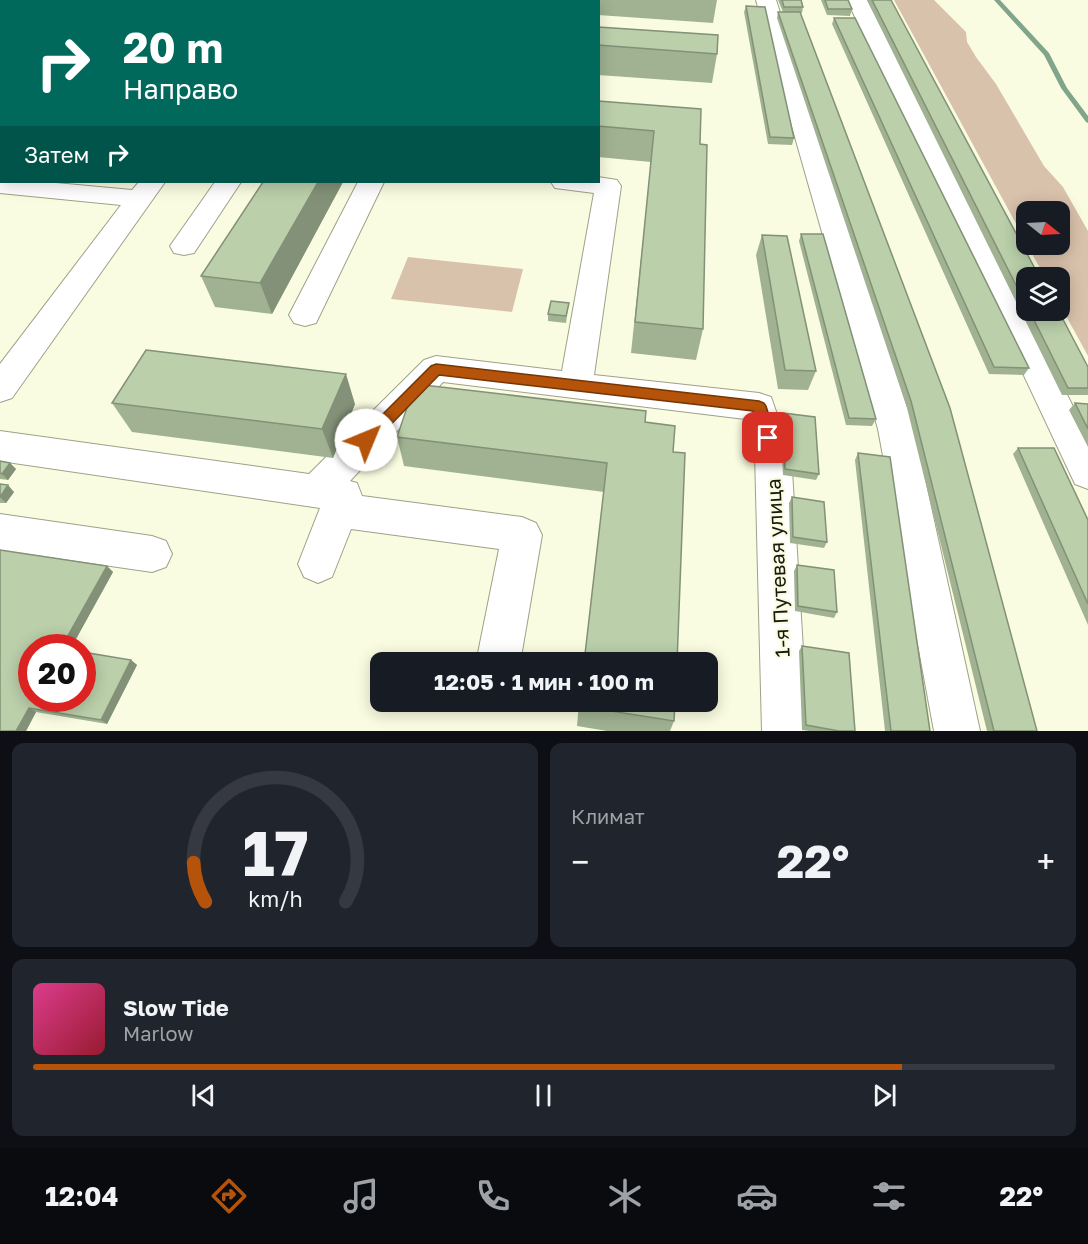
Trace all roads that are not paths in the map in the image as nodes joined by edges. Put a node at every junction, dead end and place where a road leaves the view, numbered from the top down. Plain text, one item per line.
1 (857, 0) edge
2 (768, 7) edge
3 (227, 183) edge
4 (371, 183) edge
5 (575, 183) edge
6 (0, 185) edge
7 (84, 187) edge
8 (145, 190) edge
9 (184, 246) dead end
10 (305, 315) dead end
11 (576, 386) junction
12 (0, 389) edge
13 (0, 446) edge
14 (1088, 473) edge
15 (327, 501) junction
16 (0, 532) edge
17 (152, 554) dead end
18 (318, 564) dead end
19 (500, 652) edge
20 (785, 731) edge
21 (957, 731) edge

1 - 14 street
2 - 21 street
3 - 9 street
4 - 10 street
5 - 11 street
6 - 7 street
7 - 8 street
8 - 12 street
11 - 15 street
11 - 20 street, 1-я Путевая улица
13 - 15 street
15 - 18 street
15 - 19 street
16 - 17 street

